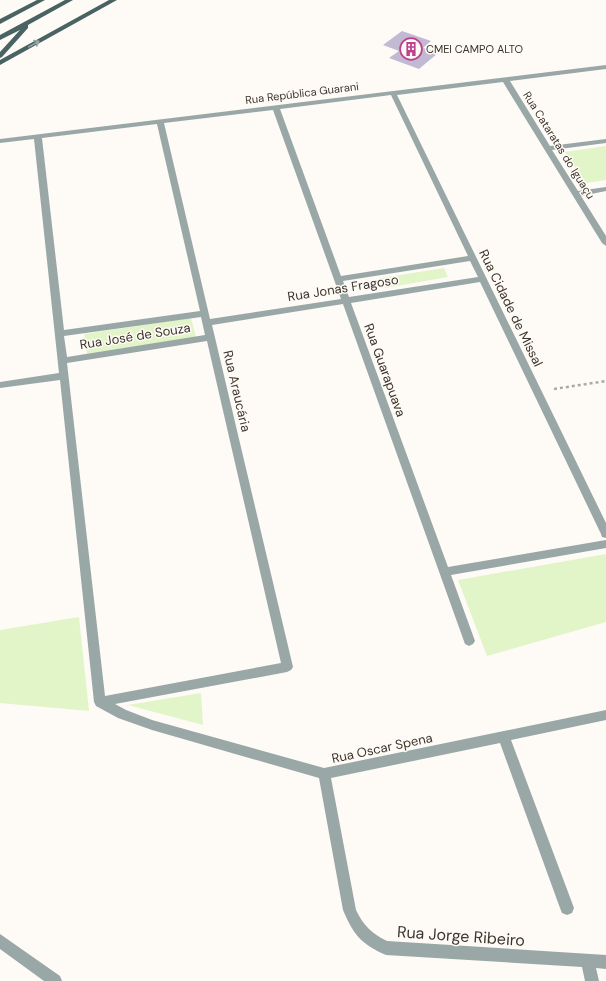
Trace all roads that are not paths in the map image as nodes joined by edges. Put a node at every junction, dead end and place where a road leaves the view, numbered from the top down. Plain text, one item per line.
1 (42, 0) edge
2 (70, 0) edge
3 (114, 0) edge
4 (32, 21) junction
5 (0, 22) edge
6 (0, 38) edge
7 (0, 56) edge
8 (0, 63) edge
9 (606, 67) edge
10 (505, 79) junction
11 (393, 93) junction
12 (276, 107) junction
13 (160, 122) junction
14 (38, 137) junction
15 (606, 140) edge
16 (0, 141) edge
17 (548, 148) junction
18 (606, 190) edge
19 (576, 194) junction
20 (606, 243) edge
21 (473, 258) junction
22 (338, 279) junction
23 (483, 279) junction
24 (346, 301) junction
25 (205, 312) junction
26 (207, 323) junction
27 (60, 334) junction
28 (211, 337) junction
29 (63, 361) junction
30 (64, 376) junction
31 (0, 385) edge
32 (606, 534) edge
33 (606, 544) edge
34 (445, 572) junction
35 (469, 641) dead end
36 (100, 702) junction
37 (606, 715) edge
38 (504, 736) junction
39 (324, 774) junction
40 (567, 908) dead end
41 (0, 940) edge
42 (588, 962) junction
43 (606, 962) edge
44 (55, 981) edge
45 (592, 981) edge

1 - 5 main road
2 - 4 main road
8 -> 3 main road
4 - 6 main road
4 - 7 main road
9 - 10 street, Rua República Guarani
10 - 11 street, Rua República Guarani
10 - 17 street, Rua Cataratas do Iguaçu
11 - 12 street, Rua República Guarani
11 - 21 street, Rua Cidade de Missal
12 - 13 street, Rua República Guarani
12 - 22 street, Rua Guarapuava
13 - 14 street, Rua República Guarani
13 - 25 street, Rua Araucária
14 - 16 street, Rua República Guarani
14 - 27 street
15 - 17 street
17 - 19 street, Rua Cataratas do Iguaçu
18 - 19 street
19 - 20 street, Rua Cataratas do Iguaçu
21 - 22 street, Rua Jonas Fragoso
21 - 23 street, Rua Cidade de Missal
22 - 24 street, Rua Guarapuava
23 - 24 street, Rua Jonas Fragoso
23 - 32 street, Rua Cidade de Missal
24 - 26 street, Rua Jonas Fragoso
24 - 34 street, Rua Guarapuava
25 - 26 street, Rua Araucária
25 - 27 street
26 - 28 street, Rua Araucária
27 - 29 street
28 - 29 street, Rua José de Souza
28 - 36 street, Rua Araucária
29 - 30 street
30 - 31 street
30 - 36 street
33 - 34 street
34 - 35 street, Rua Guarapuava
36 - 39 street, Rua Oscar Spena
37 - 38 street, Rua Oscar Spena
38 - 39 street, Rua Oscar Spena
38 - 40 street
39 - 42 street, Rua Jorge Ribeiro
41 - 44 street
42 - 43 street, Rua Jorge Ribeiro
42 - 45 street

